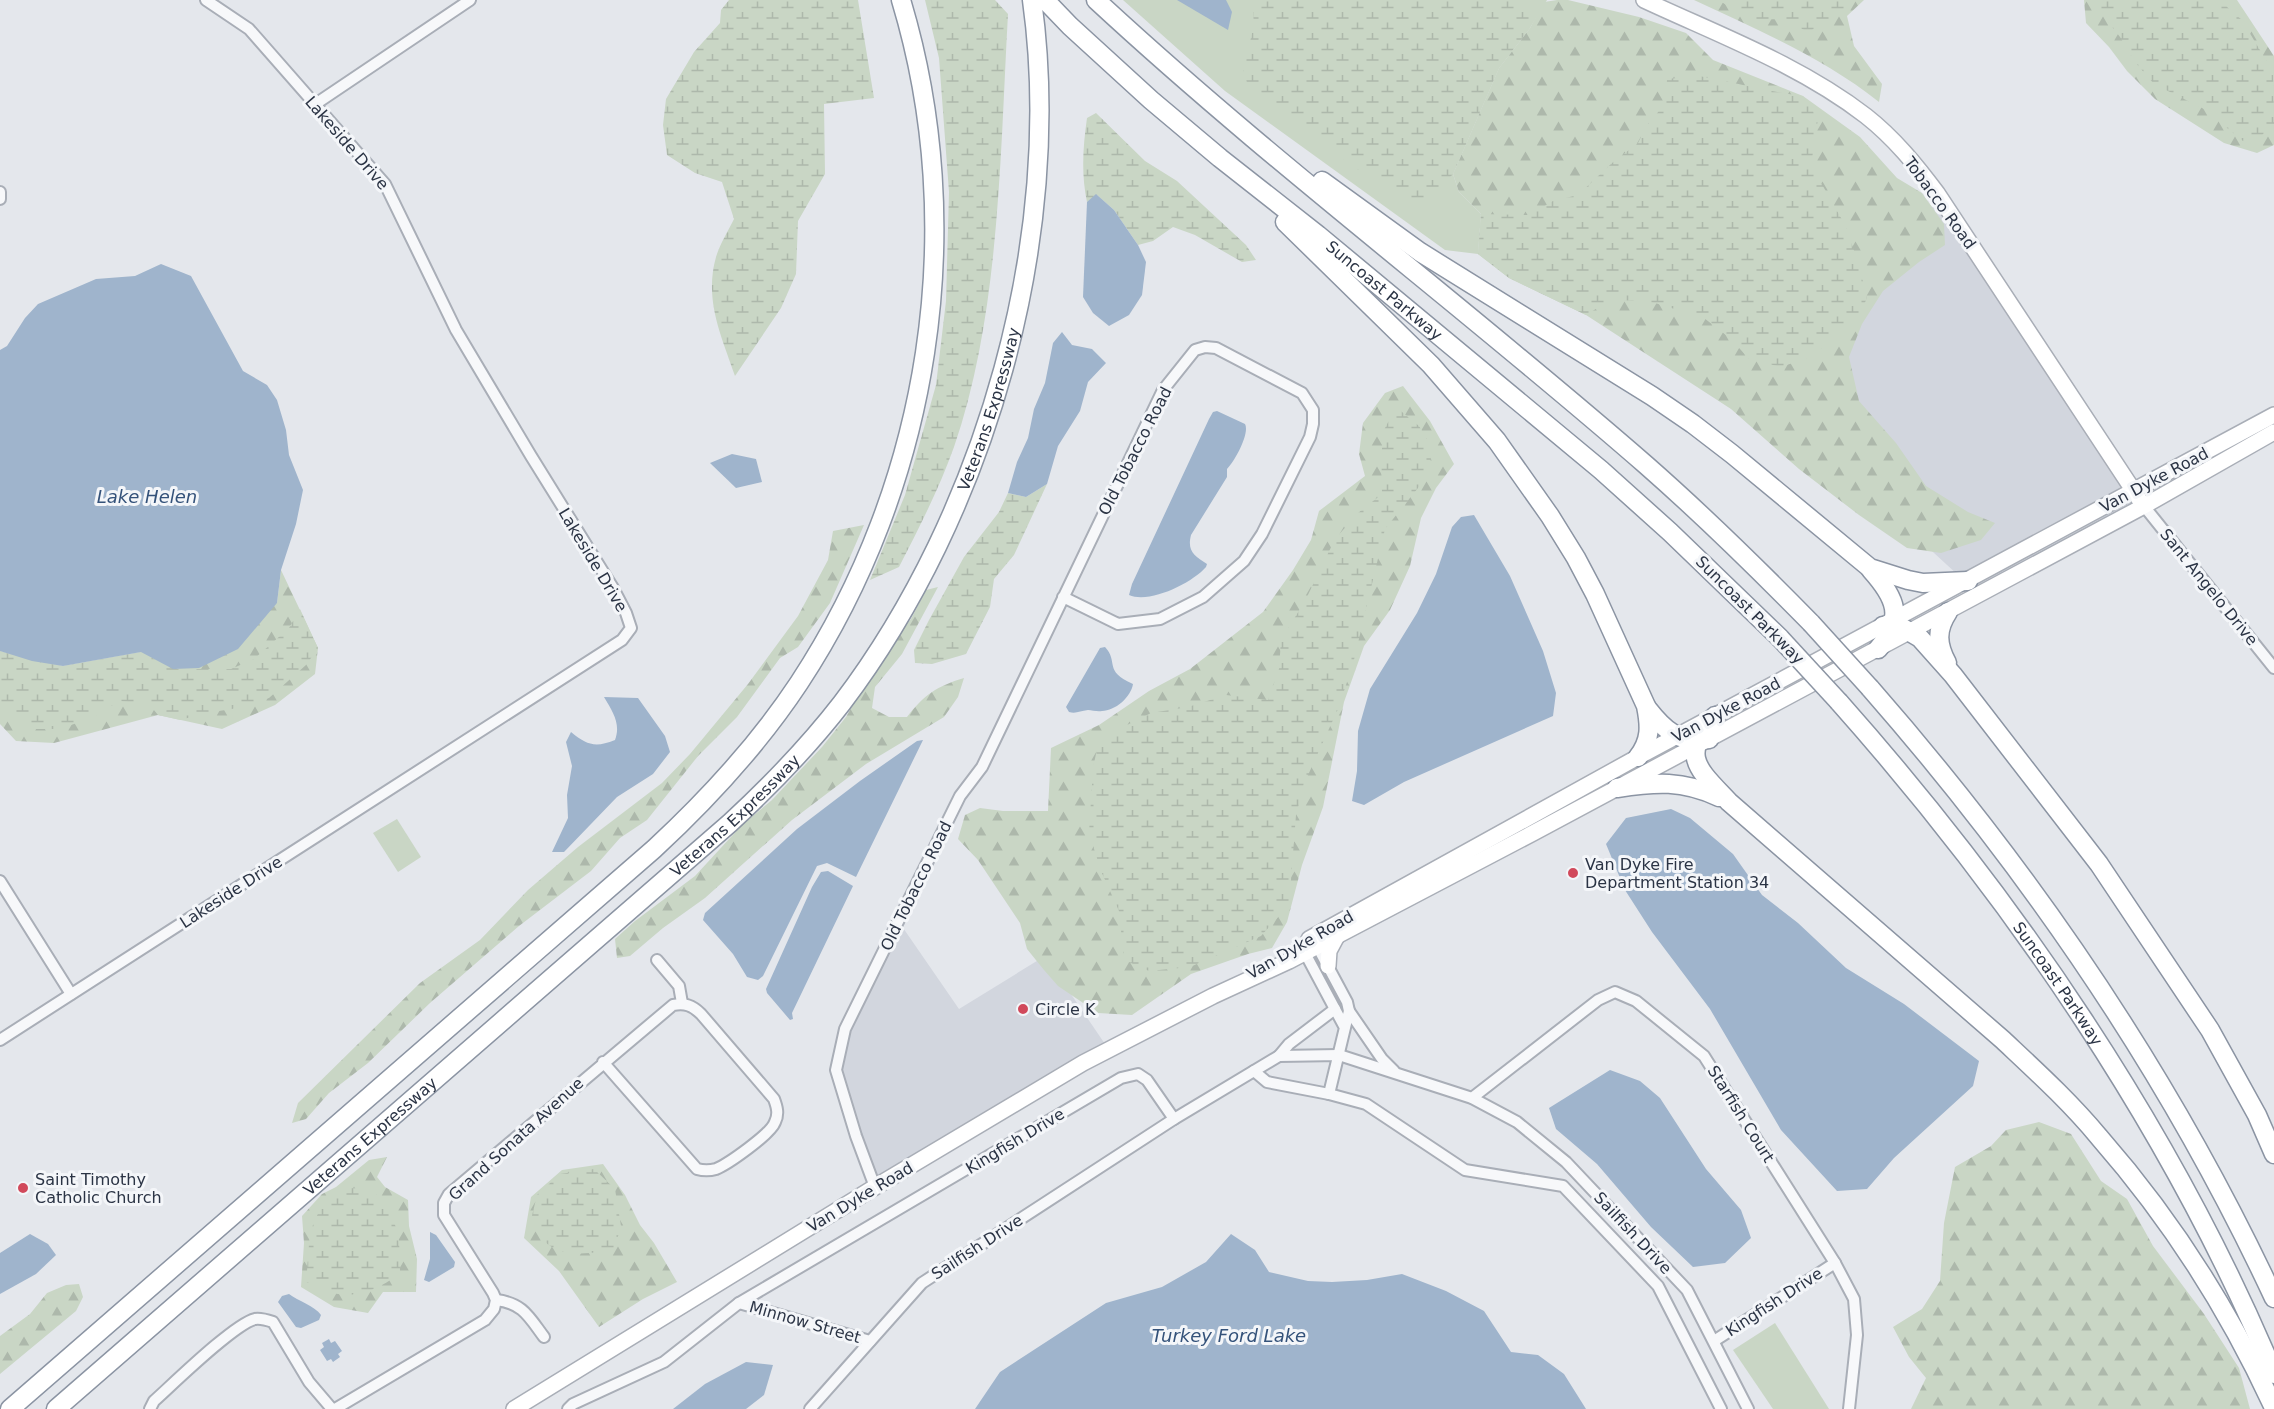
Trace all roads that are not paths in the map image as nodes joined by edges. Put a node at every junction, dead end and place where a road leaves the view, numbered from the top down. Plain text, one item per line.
1 (206, 0) edge
2 (470, 0) edge
3 (902, 0) edge
4 (1032, 0) edge
5 (1046, 0) edge
6 (1096, 0) edge
7 (1644, 0) edge
8 (314, 105) junction
9 (1225, 114) junction
10 (1220, 158) junction
11 (0, 192) edge
12 (0, 199) edge
13 (2274, 415) edge
14 (2274, 432) edge
15 (2133, 491) junction
16 (2144, 506) junction
17 (1870, 568) junction
18 (1968, 581) junction
19 (1063, 597) junction
20 (1948, 612) junction
21 (1890, 624) junction
22 (1911, 631) junction
23 (1878, 649) junction
24 (2274, 668) edge
25 (1953, 675) junction
26 (1646, 706) junction
27 (1714, 716) junction
28 (1677, 736) junction
29 (1700, 742) junction
30 (1638, 757) junction
31 (1617, 788) junction
32 (1729, 802) junction
33 (0, 881) edge
34 (1337, 936) junction
35 (1310, 946) junction
36 (657, 960) dead end
37 (1328, 966) junction
38 (71, 994) junction
39 (682, 1003) junction
40 (1335, 1009) junction
41 (1349, 1011) junction
42 (1344, 1026) junction
43 (0, 1040) edge
44 (1339, 1055) junction
45 (1279, 1056) junction
46 (603, 1062) junction
47 (1254, 1071) junction
48 (1396, 1073) junction
49 (1329, 1094) junction
50 (1472, 1098) junction
51 (1174, 1119) junction
52 (2274, 1154) edge
53 (875, 1187) junction
54 (1835, 1263) junction
55 (2274, 1298) edge
56 (496, 1300) junction
57 (739, 1303) junction
58 (544, 1337) dead end
59 (870, 1341) junction
60 (1714, 1341) junction
61 (2274, 1374) edge
62 (2274, 1408) edge
63 (10, 1409) edge
64 (56, 1409) edge
65 (150, 1409) edge
66 (334, 1409) edge
67 (514, 1409) edge
68 (568, 1409) edge
69 (810, 1409) edge
70 (1721, 1409) edge
71 (1748, 1409) edge
72 (1849, 1409) edge

1 - 8 street, Lakeside Drive
2 - 8 street
3 - 63 highway, Veterans Expressway
4 - 64 highway, Veterans Expressway
5 - 10 highway, Suncoast Parkway
6 - 9 highway, Suncoast Parkway
7 - 15 main road, Tobacco Road
8 - 38 street, Lakeside Drive
9 - 17 highway
9 - 55 highway, Suncoast Parkway, bridge
10 - 26 highway
10 - 61 highway, Suncoast Parkway, bridge
11 - 12 street
13 - 15 main road, Van Dyke Road
14 - 16 main road, Van Dyke Road
15 - 16 main road, Tobacco Road
15 - 18 main road, Van Dyke Road
16 - 20 main road, Van Dyke Road
16 - 24 street, Sant Angelo Drive
17 - 18 highway
17 - 21 highway
18 - 21 main road, Van Dyke Road
19 - 19 street, Old Tobacco Road
19 - 53 street, Old Tobacco Road
20 - 22 main road, Van Dyke Road
20 - 25 highway
21 - 22 highway
21 - 23 highway
21 - 27 main road, Van Dyke Road
22 - 23 main road, Van Dyke Road
22 - 25 highway
23 - 29 main road, Van Dyke Road
25 - 52 highway
26 - 28 highway
26 - 30 highway
27 - 28 main road, Van Dyke Road
27 - 29 highway
28 - 29 highway
28 - 30 main road, Van Dyke Road
29 - 31 main road, Van Dyke Road
29 - 32 highway
30 - 35 main road, Van Dyke Road
31 - 32 highway
31 - 34 main road, Van Dyke Road
32 - 62 highway
33 - 38 street
34 - 35 main road, Van Dyke Road
34 - 37 main road
35 - 37 street
35 - 40 street
35 - 53 main road, Van Dyke Road
36 - 39 street
37 - 41 street
38 - 43 street, Lakeside Drive
39 - 46 street, Grand Sonata Avenue
39 - 46 street
40 - 42 street
40 - 45 street
41 - 42 street
41 - 48 street
42 - 44 street
44 - 45 street
44 - 48 street
44 - 49 street
45 - 47 street
46 - 56 street, Grand Sonata Avenue
47 - 49 street
47 - 51 street
48 - 50 street
49 - 70 street
50 - 54 street, Starfish Court
50 - 60 street, Sailfish Drive
51 - 57 street, Kingfish Drive
51 - 59 street, Sailfish Drive
53 - 67 main road, Van Dyke Road
54 - 60 street, Kingfish Drive
54 - 72 street, Starfish Court
56 - 58 street
56 - 66 street
57 - 59 street, Minnow Street
57 - 68 street, Kingfish Drive
59 - 69 street, Sailfish Drive
60 - 71 street, Sailfish Drive
65 - 66 street

